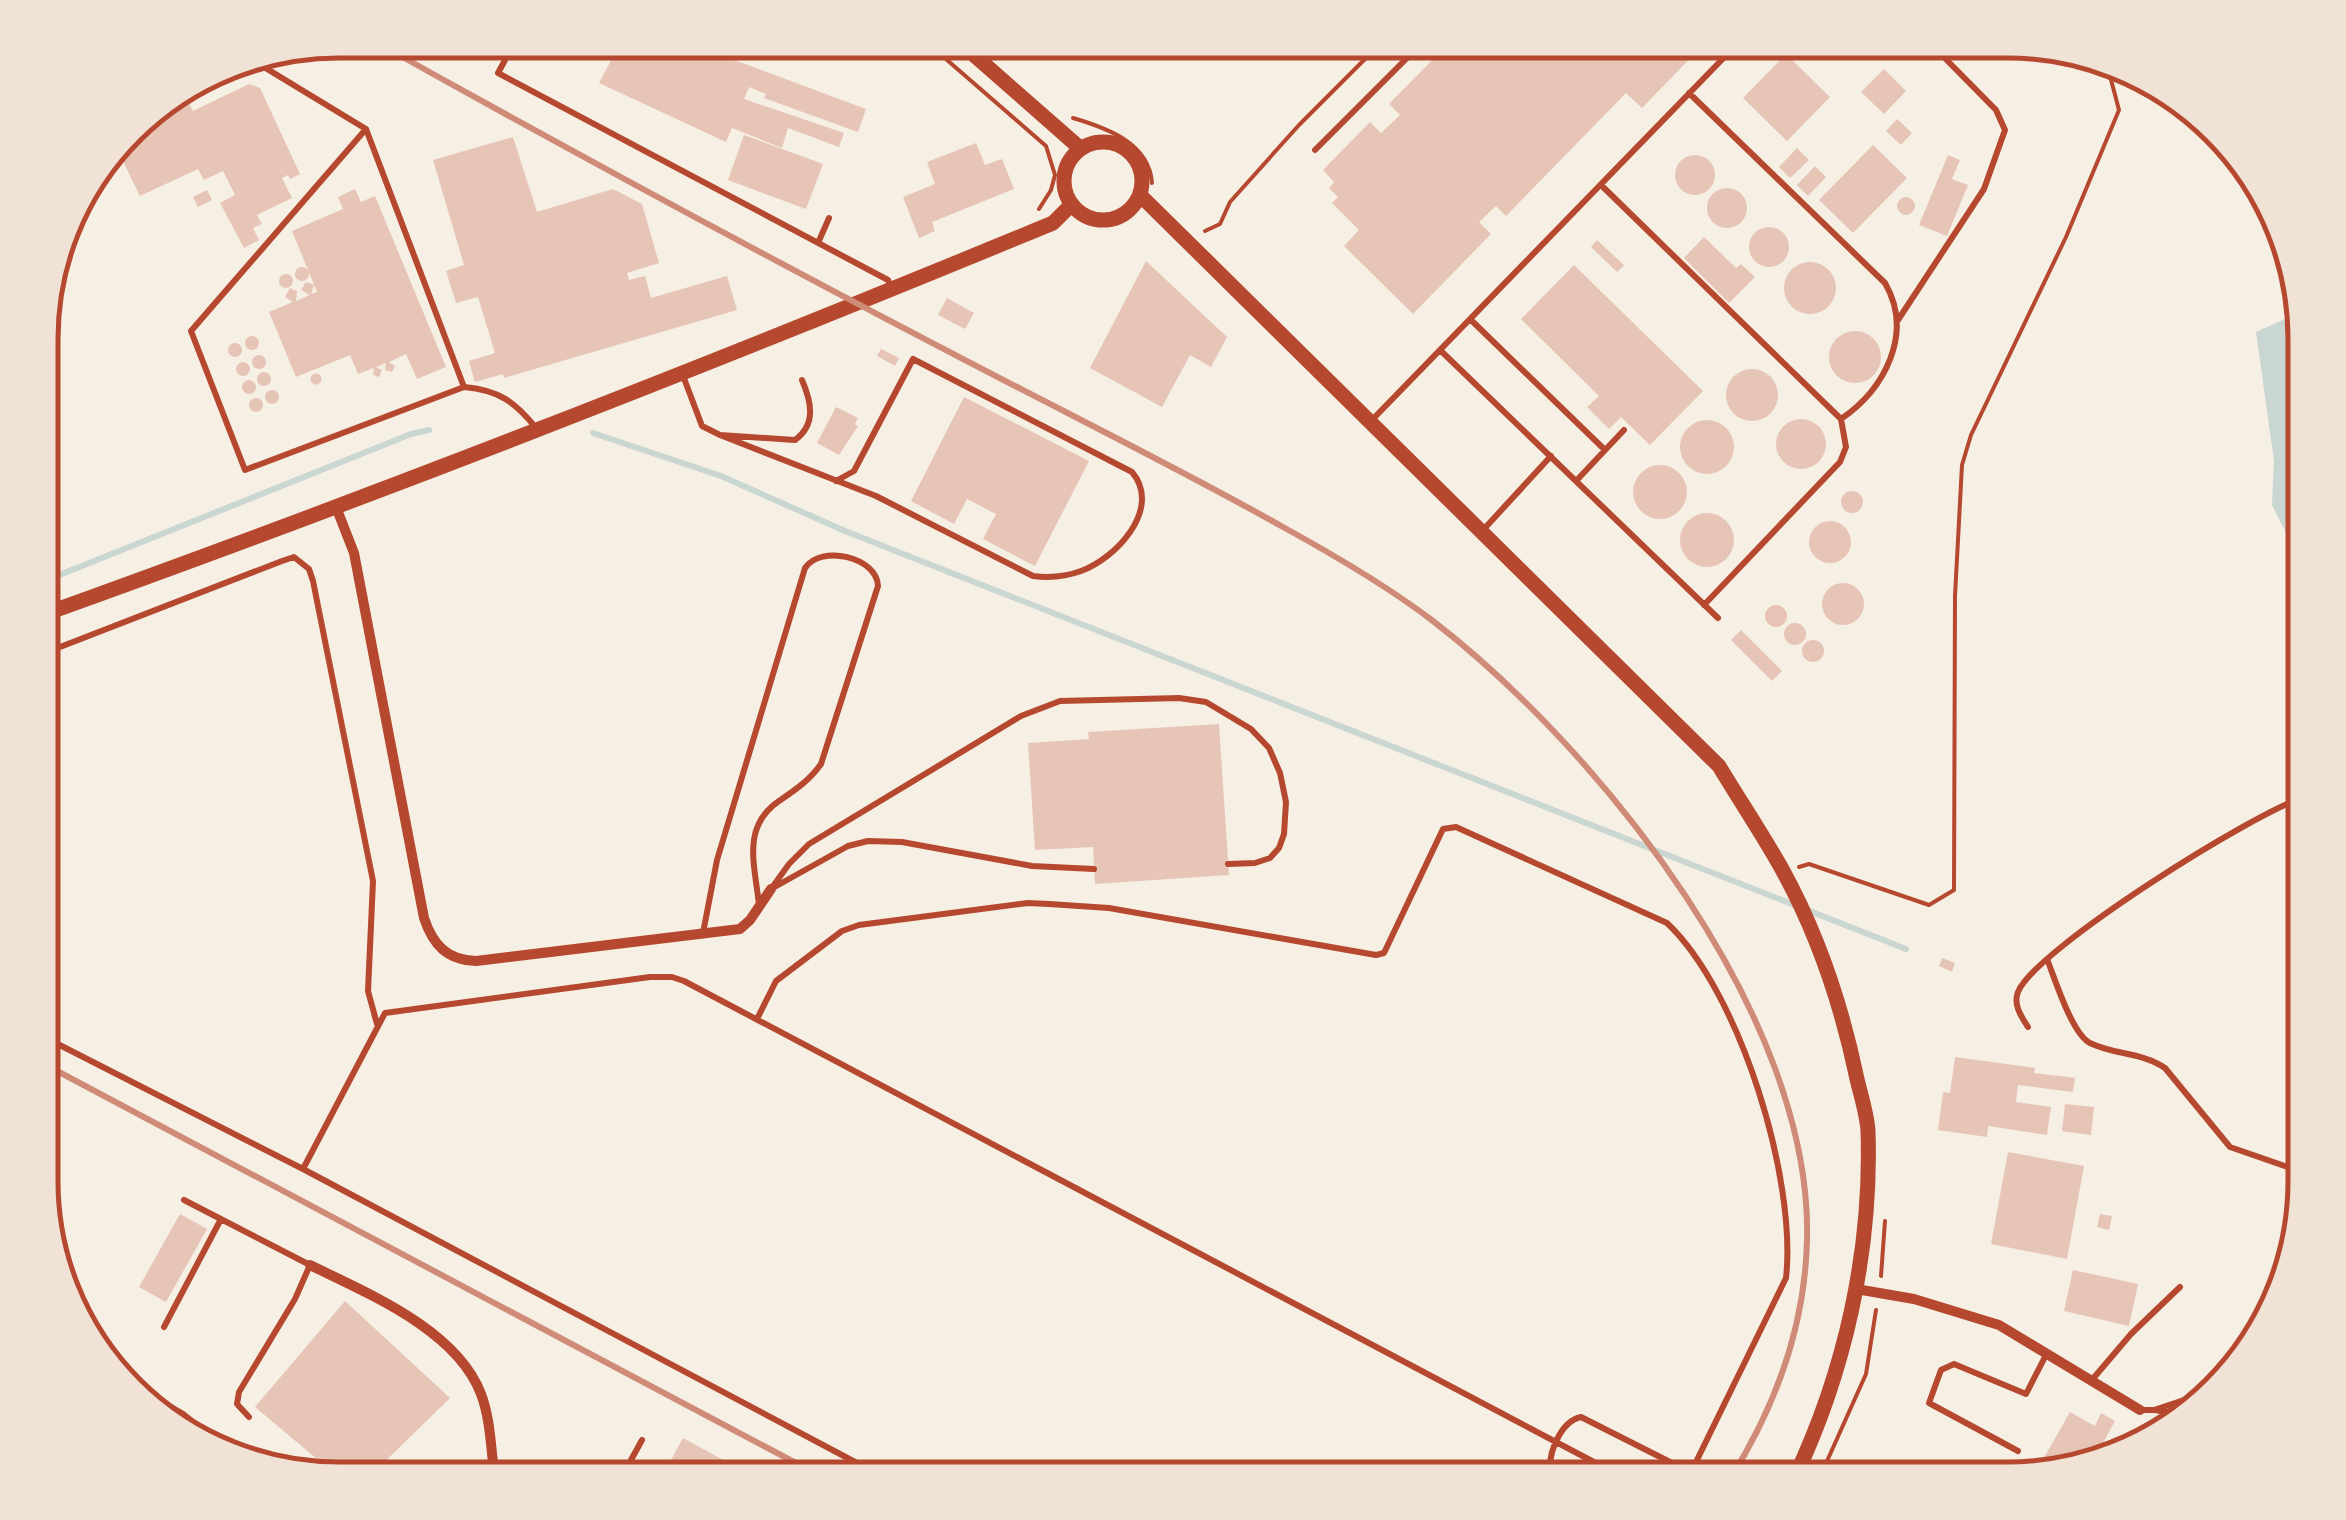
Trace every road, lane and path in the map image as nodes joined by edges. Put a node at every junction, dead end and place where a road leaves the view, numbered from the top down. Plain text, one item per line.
1 (507, 58) edge
2 (945, 58) edge
3 (976, 58) edge
4 (1366, 58) edge
5 (1407, 58) edge
6 (1723, 58) edge
7 (1945, 58) edge
8 (266, 68) edge
9 (2110, 77) edge
10 (1689, 93) junction
11 (366, 130) junction
12 (1080, 149) junction
13 (1315, 150) dead end
14 (1600, 184) junction
15 (1140, 196) junction
16 (1072, 204) junction
17 (1033, 216) dead end
18 (830, 218) dead end
19 (818, 243) junction
20 (1191, 245) junction
21 (892, 289) junction
22 (1470, 319) junction
23 (1898, 321) junction
24 (1440, 350) junction
25 (682, 372) junction
26 (802, 380) dead end
27 (464, 387) junction
28 (1841, 419) junction
29 (1370, 422) junction
30 (536, 428) junction
31 (1624, 430) dead end
32 (720, 435) junction
33 (1605, 450) junction
34 (1550, 456) junction
35 (836, 480) junction
36 (1576, 481) junction
37 (336, 507) junction
38 (1481, 532) junction
39 (1704, 604) junction
40 (58, 609) edge
41 (1718, 618) dead end
42 (58, 648) edge
43 (2288, 805) edge
44 (1228, 864) dead end
45 (1796, 868) dead end
46 (1094, 869) dead end
47 (771, 888) junction
48 (759, 907) junction
49 (703, 934) junction
50 (2047, 959) junction
51 (757, 1019) junction
52 (377, 1024) junction
53 (2028, 1027) dead end
54 (58, 1044) edge
55 (2288, 1167) edge
56 (303, 1169) junction
57 (184, 1200) dead end
58 (221, 1218) junction
59 (310, 1264) junction
60 (2180, 1286) dead end
61 (1856, 1290) junction
62 (164, 1326) dead end
63 (2047, 1352) junction
64 (2090, 1382) junction
65 (2183, 1400) edge
66 (2140, 1410) joint
67 (2154, 1410) junction
68 (2167, 1412) edge
69 (250, 1417) dead end
70 (642, 1440) dead end
71 (1558, 1441) junction
72 (2018, 1451) dead end
73 (492, 1462) edge
74 (630, 1462) edge
75 (855, 1462) edge
76 (1548, 1462) edge
77 (1596, 1462) edge
78 (1670, 1462) edge
79 (1696, 1462) edge
80 (1802, 1462) edge

1 - 19 lane
2 - 17 path
3 - 12 street
4 - 20 path
5 - 13 lane
6 - 10 lane
7 - 23 lane
8 - 11 lane
9 - 45 path
10 - 14 lane
10 - 23 lane
11 - 27 lane
11 - 27 lane
12 - 15 street
12 - 16 street
14 - 22 lane
14 - 28 lane
15 - 16 street
15 - 20 street
16 - 21 street
18 - 19 lane
19 - 21 lane
20 - 29 street
21 - 25 street
22 - 24 lane
22 - 33 lane
23 - 28 lane
24 - 29 lane
24 - 34 lane
25 - 30 street
25 - 32 lane
26 - 32 lane
27 - 30 lane
28 - 39 lane
29 - 38 street
30 - 37 street
31 - 33 lane
32 - 35 lane
33 - 36 lane
34 - 36 lane
34 - 38 lane
35 - 35 lane
36 - 39 lane
37 - 40 street
37 - 49 street
38 - 61 street
39 - 41 lane
42 - 52 lane
43 - 50 lane
44 - 47 lane
46 - 47 lane
47 - 48 street
48 - 49 street
48 - 49 lane
50 - 53 lane
50 - 55 lane
51 - 52 lane
51 - 71 lane
51 - 79 lane
52 - 56 lane
54 - 56 lane
56 - 75 lane
57 - 58 lane
58 - 59 lane
58 - 62 lane
59 - 69 lane
59 - 73 street
60 - 64 lane
61 - 63 street
61 - 80 street
63 - 64 street
63 - 72 lane
64 - 66 street
65 - 67 lane
66 - 67 lane
67 - 68 lane
70 - 74 lane
71 - 76 lane
71 - 77 lane
71 - 78 lane

